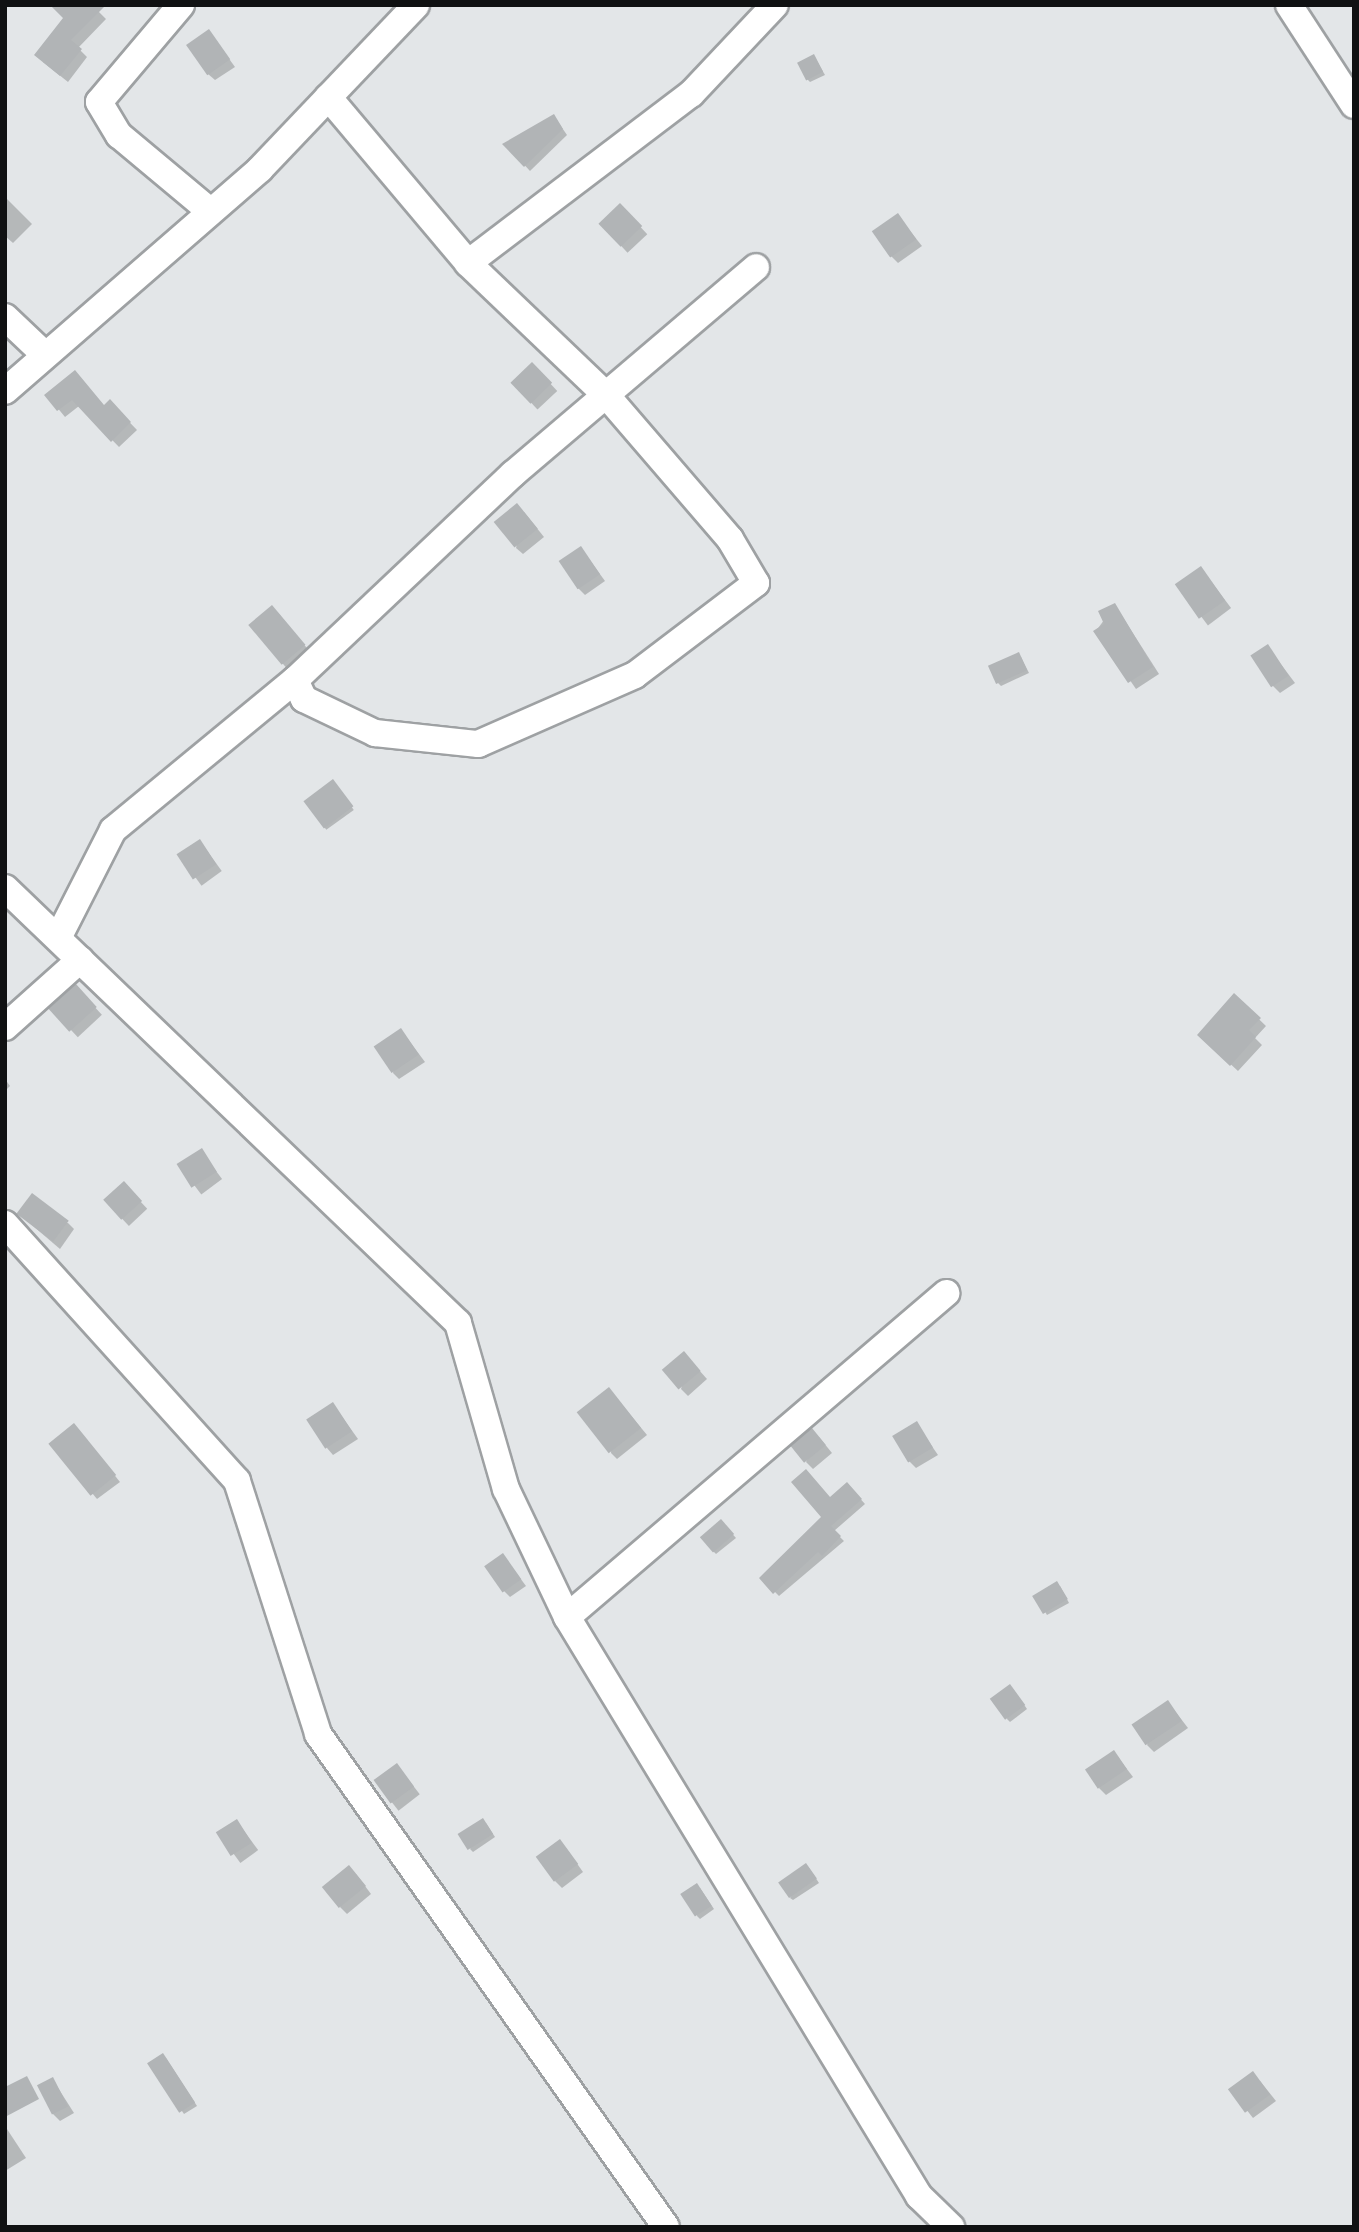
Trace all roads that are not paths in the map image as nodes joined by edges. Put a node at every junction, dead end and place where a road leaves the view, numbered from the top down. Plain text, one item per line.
1 (181, 5) edge
2 (416, 5) edge
3 (775, 5) edge
4 (1289, 5) edge
5 (328, 97) junction
6 (1354, 106) edge
7 (210, 211) junction
8 (468, 263) junction
9 (755, 267) dead end
10 (5, 317) edge
11 (43, 353) junction
12 (5, 391) edge
13 (608, 397) junction
14 (295, 680) junction
15 (5, 888) edge
16 (58, 938) junction
17 (80, 960) junction
18 (5, 1027) edge
19 (5, 1224) edge
20 (946, 1293) dead end
21 (567, 1617) junction
22 (666, 2227) edge
23 (951, 2227) edge

1 - 7 street
2 - 5 street
3 - 8 street
4 - 6 street
5 - 7 street
5 - 8 street
7 - 11 street
8 - 13 street
9 - 13 street
10 - 11 street
11 - 12 street
13 - 14 street
13 - 14 street
14 - 16 street
15 - 16 street
16 - 17 street
17 - 18 street
17 - 21 street
19 - 22 street
20 - 21 street
21 - 23 street

